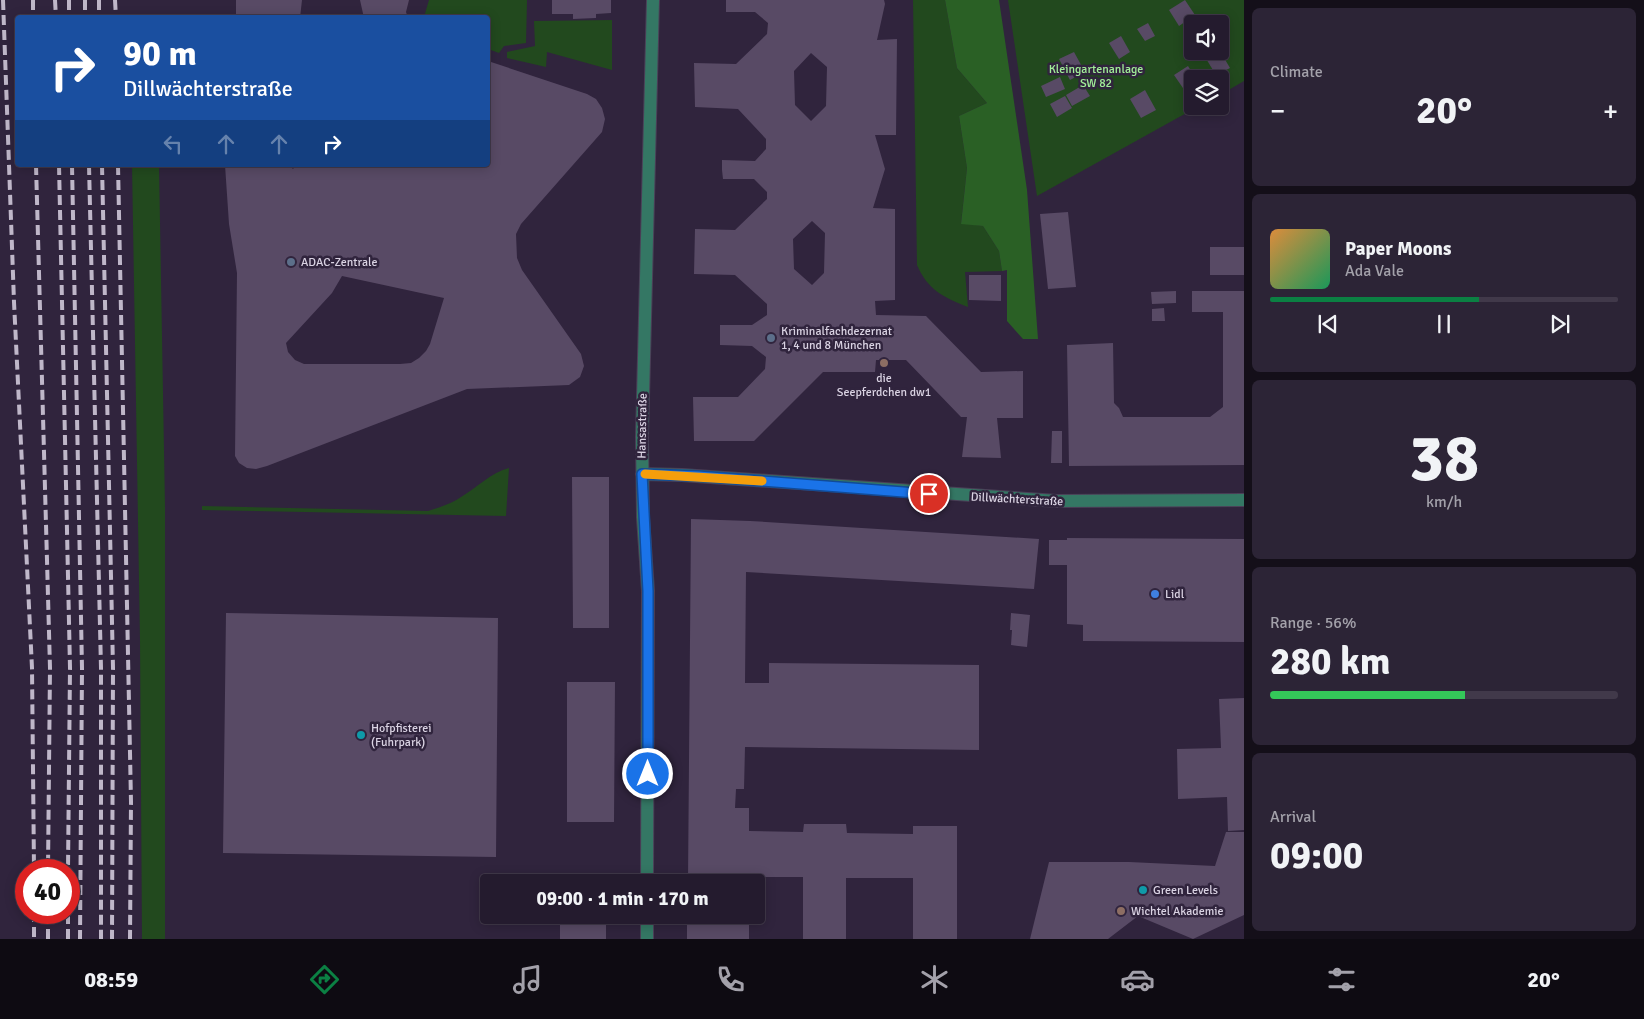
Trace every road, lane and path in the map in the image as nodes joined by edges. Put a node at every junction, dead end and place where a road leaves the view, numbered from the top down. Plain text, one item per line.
1 (653, 0) edge
2 (642, 474) junction
3 (1244, 500) edge
4 (647, 874) edge
5 (647, 924) edge
6 (647, 939) edge

1 - 2 street, Hansastraße
2 - 3 street, Dillwächterstraße
2 - 4 street, Hansastraße
5 - 6 street

